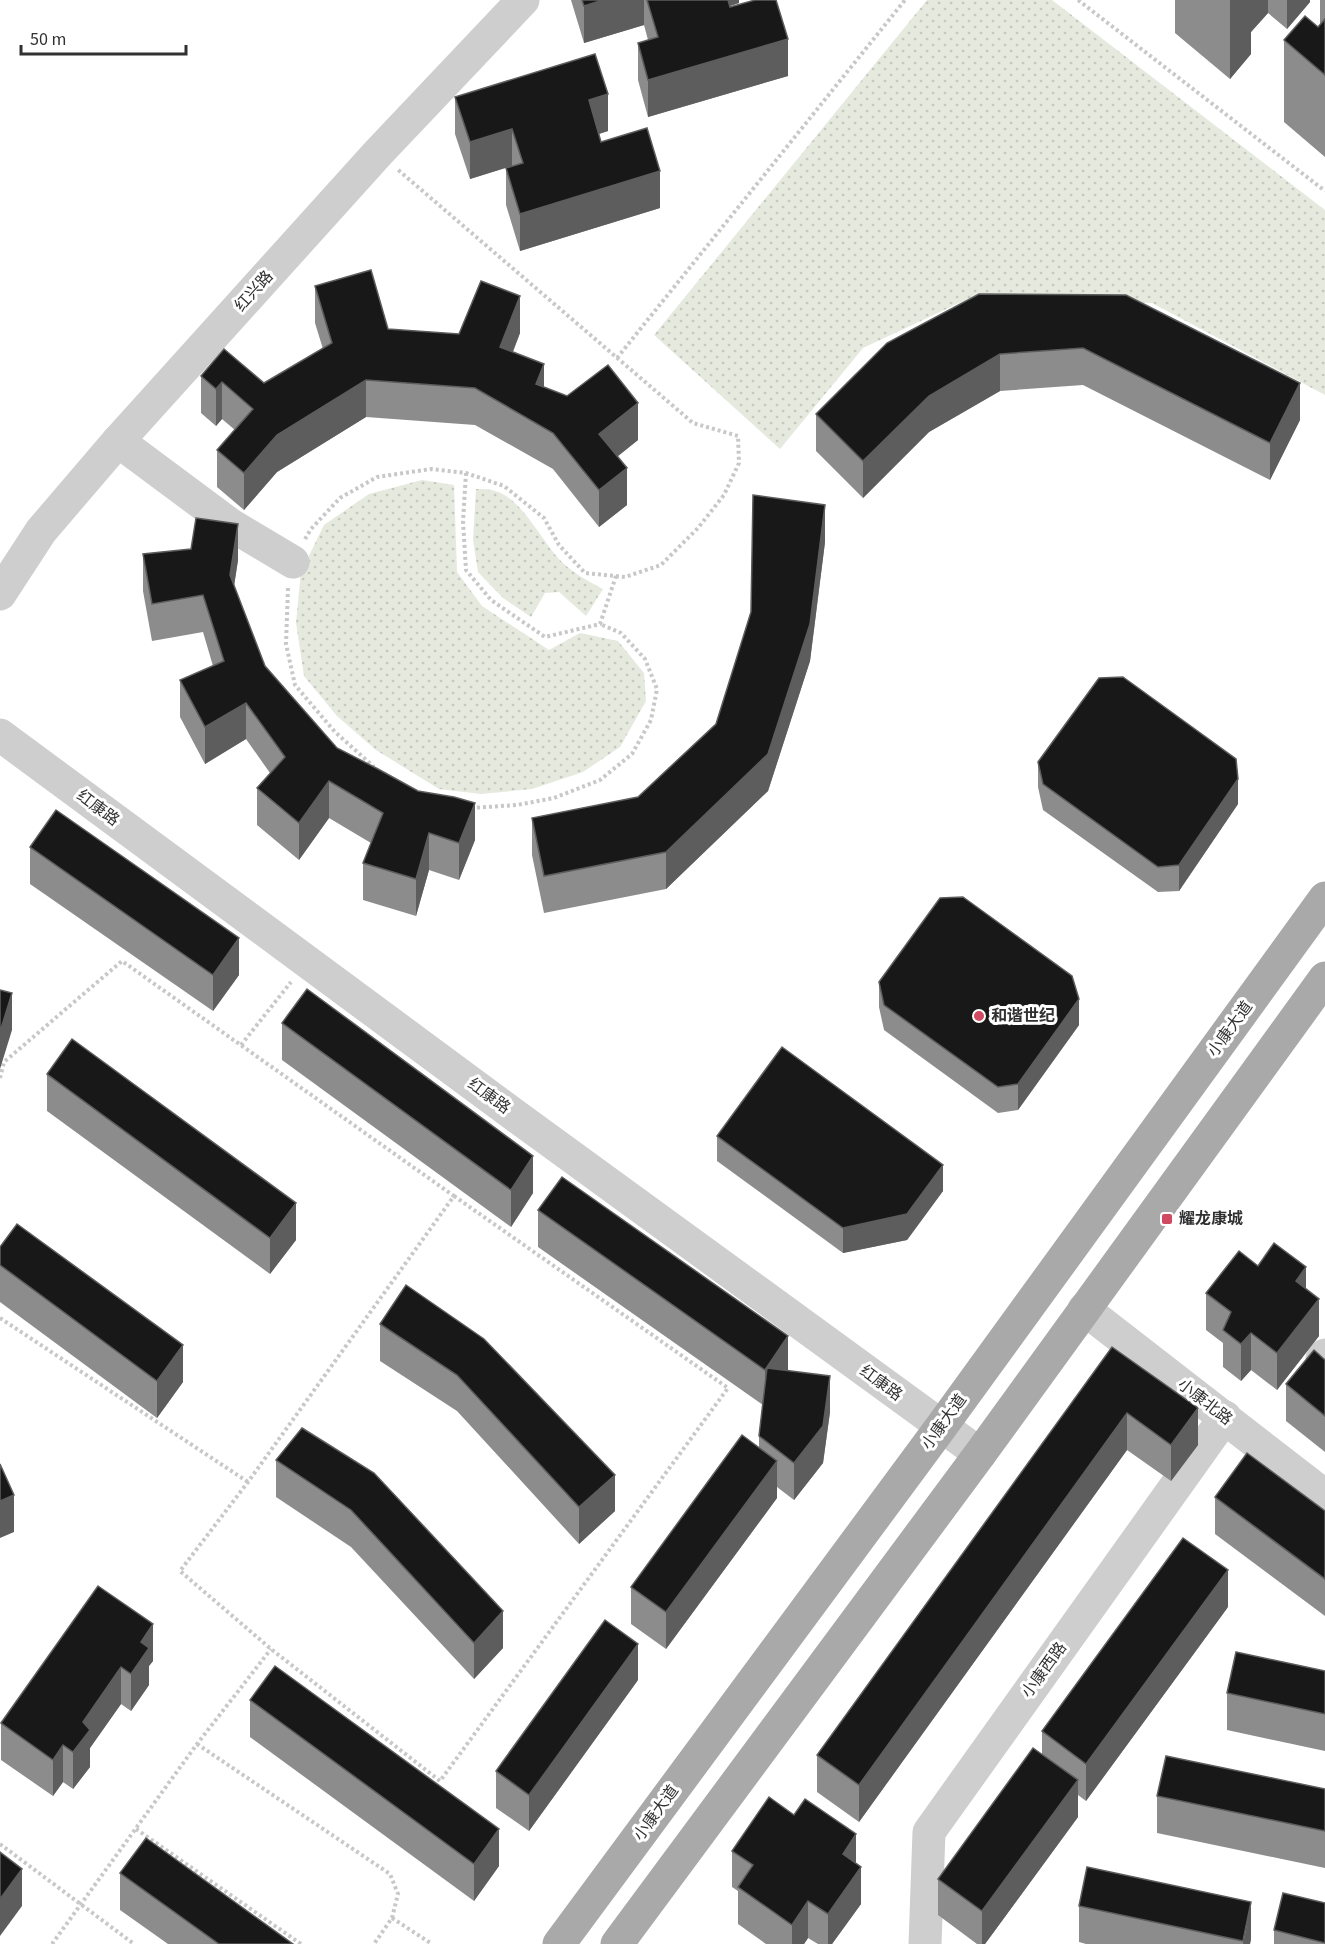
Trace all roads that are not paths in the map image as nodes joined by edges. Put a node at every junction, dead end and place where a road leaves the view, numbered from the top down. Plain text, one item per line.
1 (523, 0) edge
2 (118, 441) junction
3 (293, 562) road end
4 (0, 594) edge
5 (0, 735) edge
6 (1325, 898) edge
7 (1325, 978) edge
8 (1084, 1309) junction
9 (1325, 1355) edge
10 (1325, 1362) edge
11 (1225, 1417) junction
12 (941, 1427) junction
13 (980, 1454) junction
14 (1325, 1496) edge
15 (559, 1944) edge
16 (618, 1944) edge
17 (925, 1944) edge

1 - 2 street, 红兴路
2 - 3 street
2 - 4 street, 红兴路
5 - 12 street, 红康路
6 - 12 main road, 小康大道
7 - 8 main road
8 - 11 street, 小康北路
8 - 13 main road
9 - 10 street
11 - 14 street, 小康北路
11 - 17 street, 小康西路
12 - 13 street, 红康路
12 - 15 main road, 小康大道
13 - 16 main road

